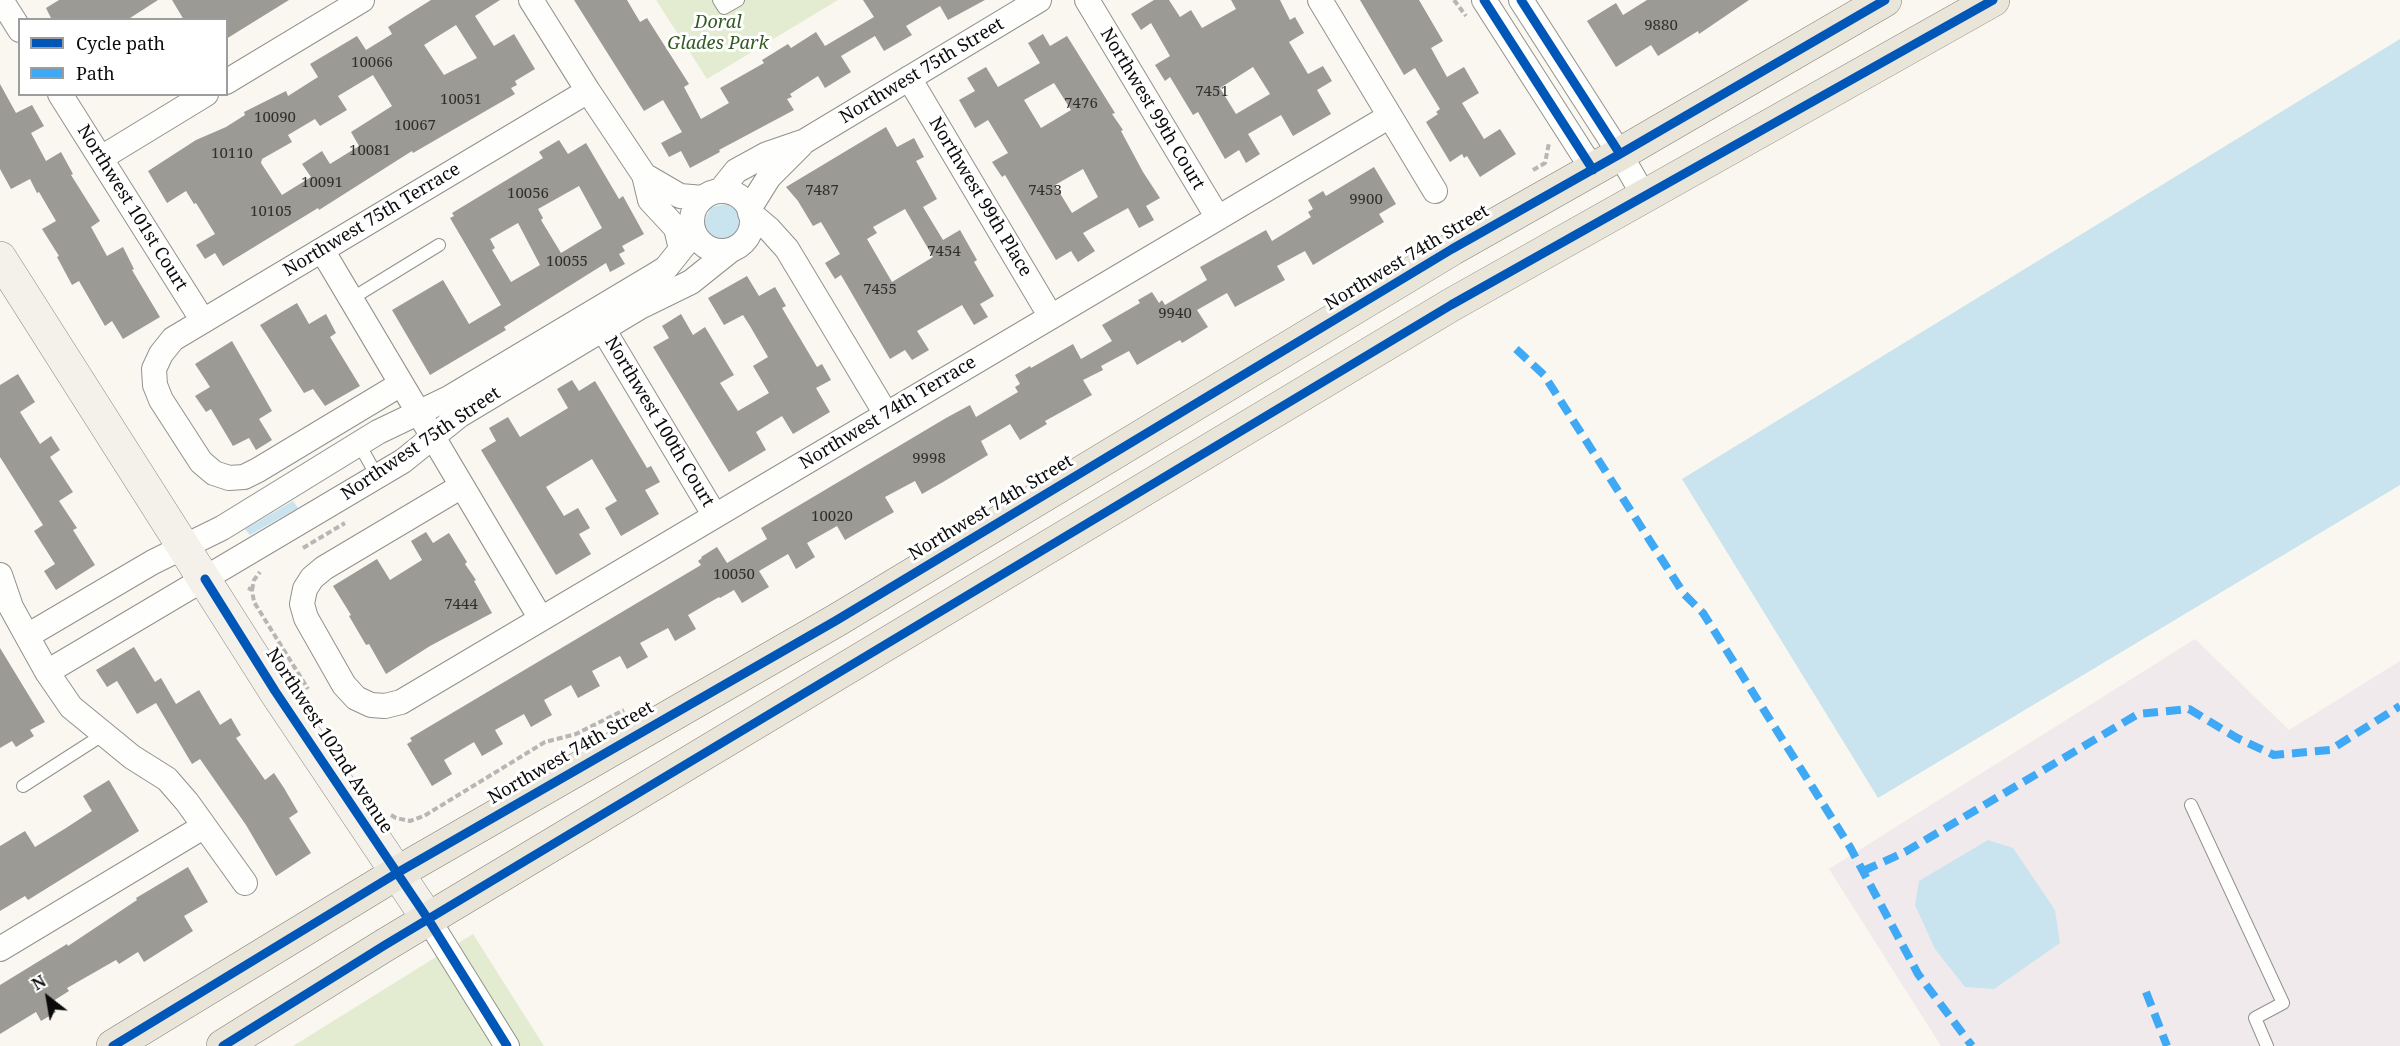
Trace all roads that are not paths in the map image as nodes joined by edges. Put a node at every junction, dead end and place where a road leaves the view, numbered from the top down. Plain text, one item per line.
1 (1, 0) edge
2 (362, 0) edge
3 (531, 0) edge
4 (719, 0) edge
5 (738, 0) edge
6 (1039, 0) edge
7 (1087, 0) edge
8 (1320, 0) edge
9 (1484, 0) edge
10 (1521, 0) edge
11 (1885, 0) edge
12 (1993, 0) edge
13 (18, 27) edge
14 (909, 78) junction
15 (228, 81) edge
16 (588, 91) junction
17 (61, 96) edge
18 (203, 96) edge
19 (1390, 116) junction
20 (805, 141) junction
21 (101, 159) junction
22 (1606, 162) junction
23 (644, 175) junction
24 (1435, 191) dead end
25 (711, 195) junction
26 (1644, 196) junction
27 (749, 211) junction
28 (1218, 218) junction
29 (688, 241) junction
30 (439, 245) dead end
31 (735, 248) junction
32 (322, 250) junction
33 (0, 258) edge
34 (797, 265) junction
35 (351, 299) junction
36 (1051, 317) junction
37 (203, 321) junction
38 (603, 329) junction
39 (402, 384) junction
40 (419, 413) junction
41 (886, 414) junction
42 (433, 437) junction
43 (359, 444) junction
44 (377, 476) junction
45 (462, 486) junction
46 (715, 516) junction
47 (185, 547) junction
48 (0, 575) edge
49 (205, 579) junction
50 (541, 619) junction
51 (27, 636) junction
52 (47, 672) junction
53 (104, 734) junction
54 (23, 786) dead end
55 (2191, 805) dead end
56 (203, 826) junction
57 (397, 873) junction
58 (245, 883) dead end
59 (428, 919) junction
60 (0, 949) edge
61 (114, 1046) edge
62 (223, 1046) edge
63 (507, 1046) edge
64 (2267, 1046) edge

1 - 13 street
2 - 15 street
3 - 16 street
4 - 5 lane
6 - 14 street, Northwest 75th Street
7 - 28 street, Northwest 99th Court
8 - 19 street
9 - 22 street
10 - 22 street
11 - 22 main road, Northwest 74th Street
12 - 26 main road
14 - 20 street, Northwest 75th Street
14 - 36 street, Northwest 99th Place
16 - 23 street
16 - 32 street, Northwest 75th Terrace
17 - 21 street, Northwest 101st Court
18 - 21 street
19 - 24 street
19 - 28 street, Northwest 74th Terrace
20 - 25 street, Northwest 75th Street
20 - 27 street, Northwest 75th Street
21 - 37 street, Northwest 101st Court
22 - 26 street
22 - 57 main road, Northwest 74th Street
23 - 25 street
23 - 29 street
25 - 27 street
25 - 29 street
26 - 59 main road
27 - 31 street
27 - 34 street
28 - 36 street, Northwest 74th Terrace
29 - 31 street
29 - 40 street, Northwest 75th Street
30 - 35 lane
31 - 34 street
31 - 38 street, Northwest 75th Street
32 - 35 street
32 - 37 street, Northwest 75th Terrace
33 - 47 street, Northwest 102nd Avenue
34 - 41 street
35 - 39 street
36 - 41 street, Northwest 74th Terrace
37 - 39 street, Northwest 75th Terrace
38 - 42 street, Northwest 75th Street
38 - 46 street, Northwest 100th Court
39 - 40 street
40 - 42 street
40 - 43 street, Northwest 75th Street
41 - 46 street, Northwest 74th Terrace
42 - 44 street, Northwest 75th Street
42 - 45 street
43 - 44 lane
43 - 47 street, Northwest 75th Street
44 - 49 street, Northwest 75th Street
45 - 50 street
45 - 50 street, Northwest 74th Terrace
46 - 50 street, Northwest 74th Terrace
47 - 49 street, Northwest 102nd Avenue
47 - 51 street, Northwest 75th Street
48 - 51 street
49 - 52 street, Northwest 75th Street
49 - 57 street, Northwest 102nd Avenue
51 - 52 street
52 - 53 street
53 - 54 lane
53 - 56 street
55 - 64 lane
56 - 58 street
56 - 60 street
57 - 59 street, Northwest 102nd Avenue
57 - 61 main road, Northwest 74th Street
59 - 62 main road
59 - 63 street

